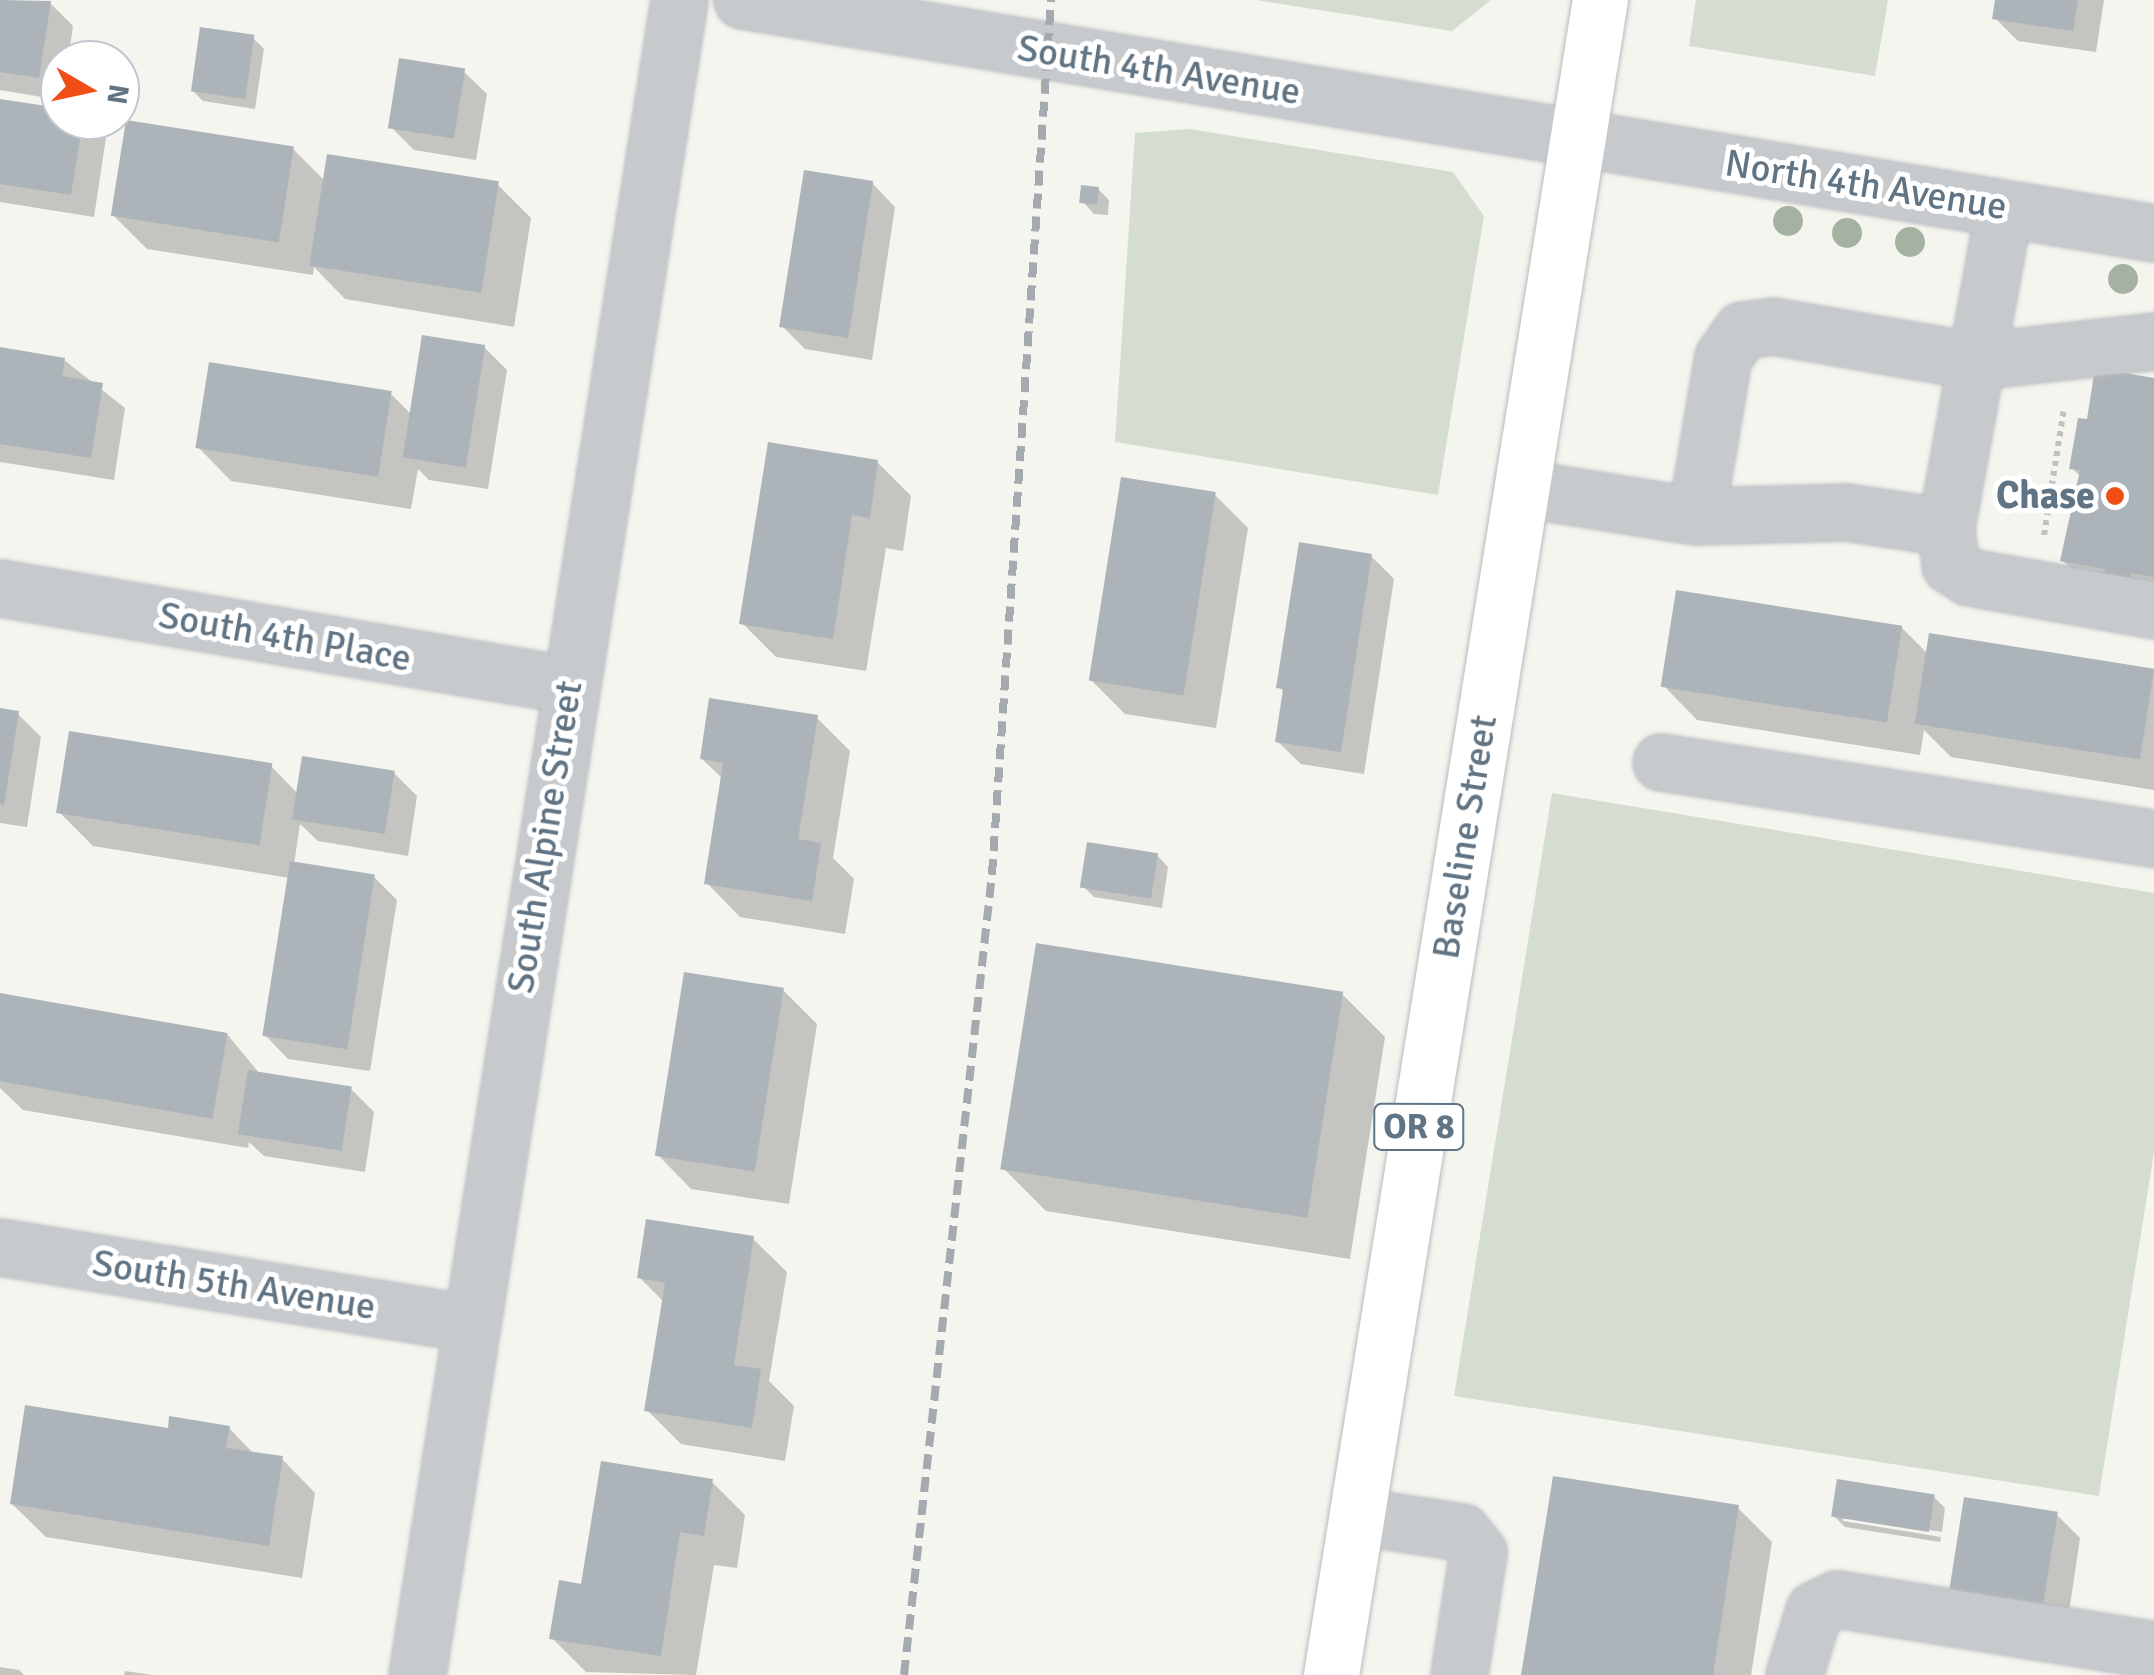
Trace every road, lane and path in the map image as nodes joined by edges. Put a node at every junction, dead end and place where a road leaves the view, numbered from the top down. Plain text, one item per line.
1 (679, 0) edge
2 (742, 0) edge
3 (1600, 0) edge
4 (1577, 138) junction
5 (2004, 208) junction
6 (2154, 232) edge
7 (2154, 342) edge
8 (1976, 361) junction
9 (1521, 488) junction
10 (1696, 516) junction
11 (1946, 527) junction
12 (0, 588) edge
13 (2154, 610) edge
14 (570, 686) junction
15 (1661, 762) dead end
16 (2154, 838) edge
17 (0, 1247) edge
18 (468, 1323) junction
19 (1357, 1516) junction
20 (2154, 1650) edge
21 (417, 1675) edge
22 (1331, 1675) edge
23 (1458, 1675) edge
24 (1794, 1675) edge

1 - 14 street, South Alpine Street
2 - 4 street, South 4th Avenue
3 - 4 highway, Baseline Street / OR 8
4 - 5 street, North 4th Avenue
4 - 9 highway, Baseline Street / OR 8
5 - 6 street, North 4th Avenue
5 - 8 street
7 - 8 street
8 - 10 street
8 - 11 street
9 - 10 street
9 - 19 highway, Baseline Street / OR 8
10 - 11 street
11 - 13 street
12 - 14 street, South 4th Place
14 - 18 street, South Alpine Street
15 - 16 street
17 - 18 street, South 5th Avenue
18 - 21 street, South Alpine Street
19 - 22 highway, Baseline Street / OR 8
19 - 23 street
20 - 24 street

